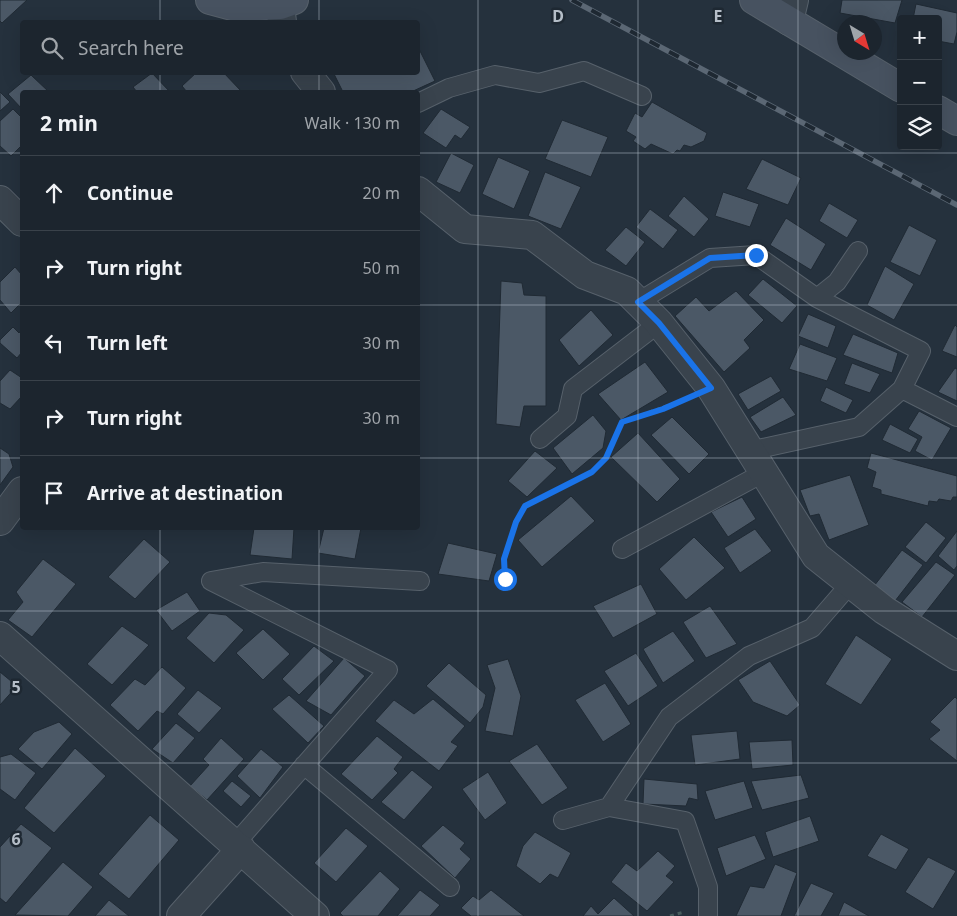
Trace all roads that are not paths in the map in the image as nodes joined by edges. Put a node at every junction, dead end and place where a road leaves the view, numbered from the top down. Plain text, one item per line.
1 (210, 0) edge
2 (754, 0) edge
3 (285, 9) edge
4 (791, 11) edge
5 (307, 75) edge
6 (897, 85) edge
7 (319, 90) edge
8 (642, 96) dead end
9 (420, 102) edge
10 (942, 112) edge
11 (957, 121) edge
12 (420, 193) edge
13 (0, 200) edge
14 (20, 220) edge
15 (858, 251) dead end
16 (817, 298) junction
17 (638, 302) junction
18 (659, 323) junction
19 (902, 389) junction
20 (957, 417) edge
21 (540, 439) dead end
22 (756, 462) junction
23 (20, 494) edge
24 (0, 521) edge
25 (622, 549) dead end
26 (420, 581) dead end
27 (851, 583) junction
28 (0, 636) edge
29 (957, 656) edge
30 (304, 765) junction
31 (609, 807) junction
32 (563, 820) dead end
33 (238, 846) junction
34 (450, 887) dead end
35 (181, 916) edge
36 (315, 916) edge
37 (708, 916) edge

1 - 3 main road
2 - 4 main road
4 - 6 main road
5 - 7 street
8 - 9 lane
10 - 11 main road
12 - 17 street
13 - 14 street
15 - 16 lane
16 - 17 lane
16 - 19 lane
17 - 18 street
18 - 21 lane
18 - 22 street
19 - 20 lane
19 - 22 lane
22 - 25 lane
22 - 27 street
23 - 24 street
26 - 30 lane
27 - 29 street
27 - 31 lane
28 - 33 street
30 - 33 lane
30 - 34 lane
31 - 32 lane
31 - 37 lane
33 - 35 street
33 - 36 street

